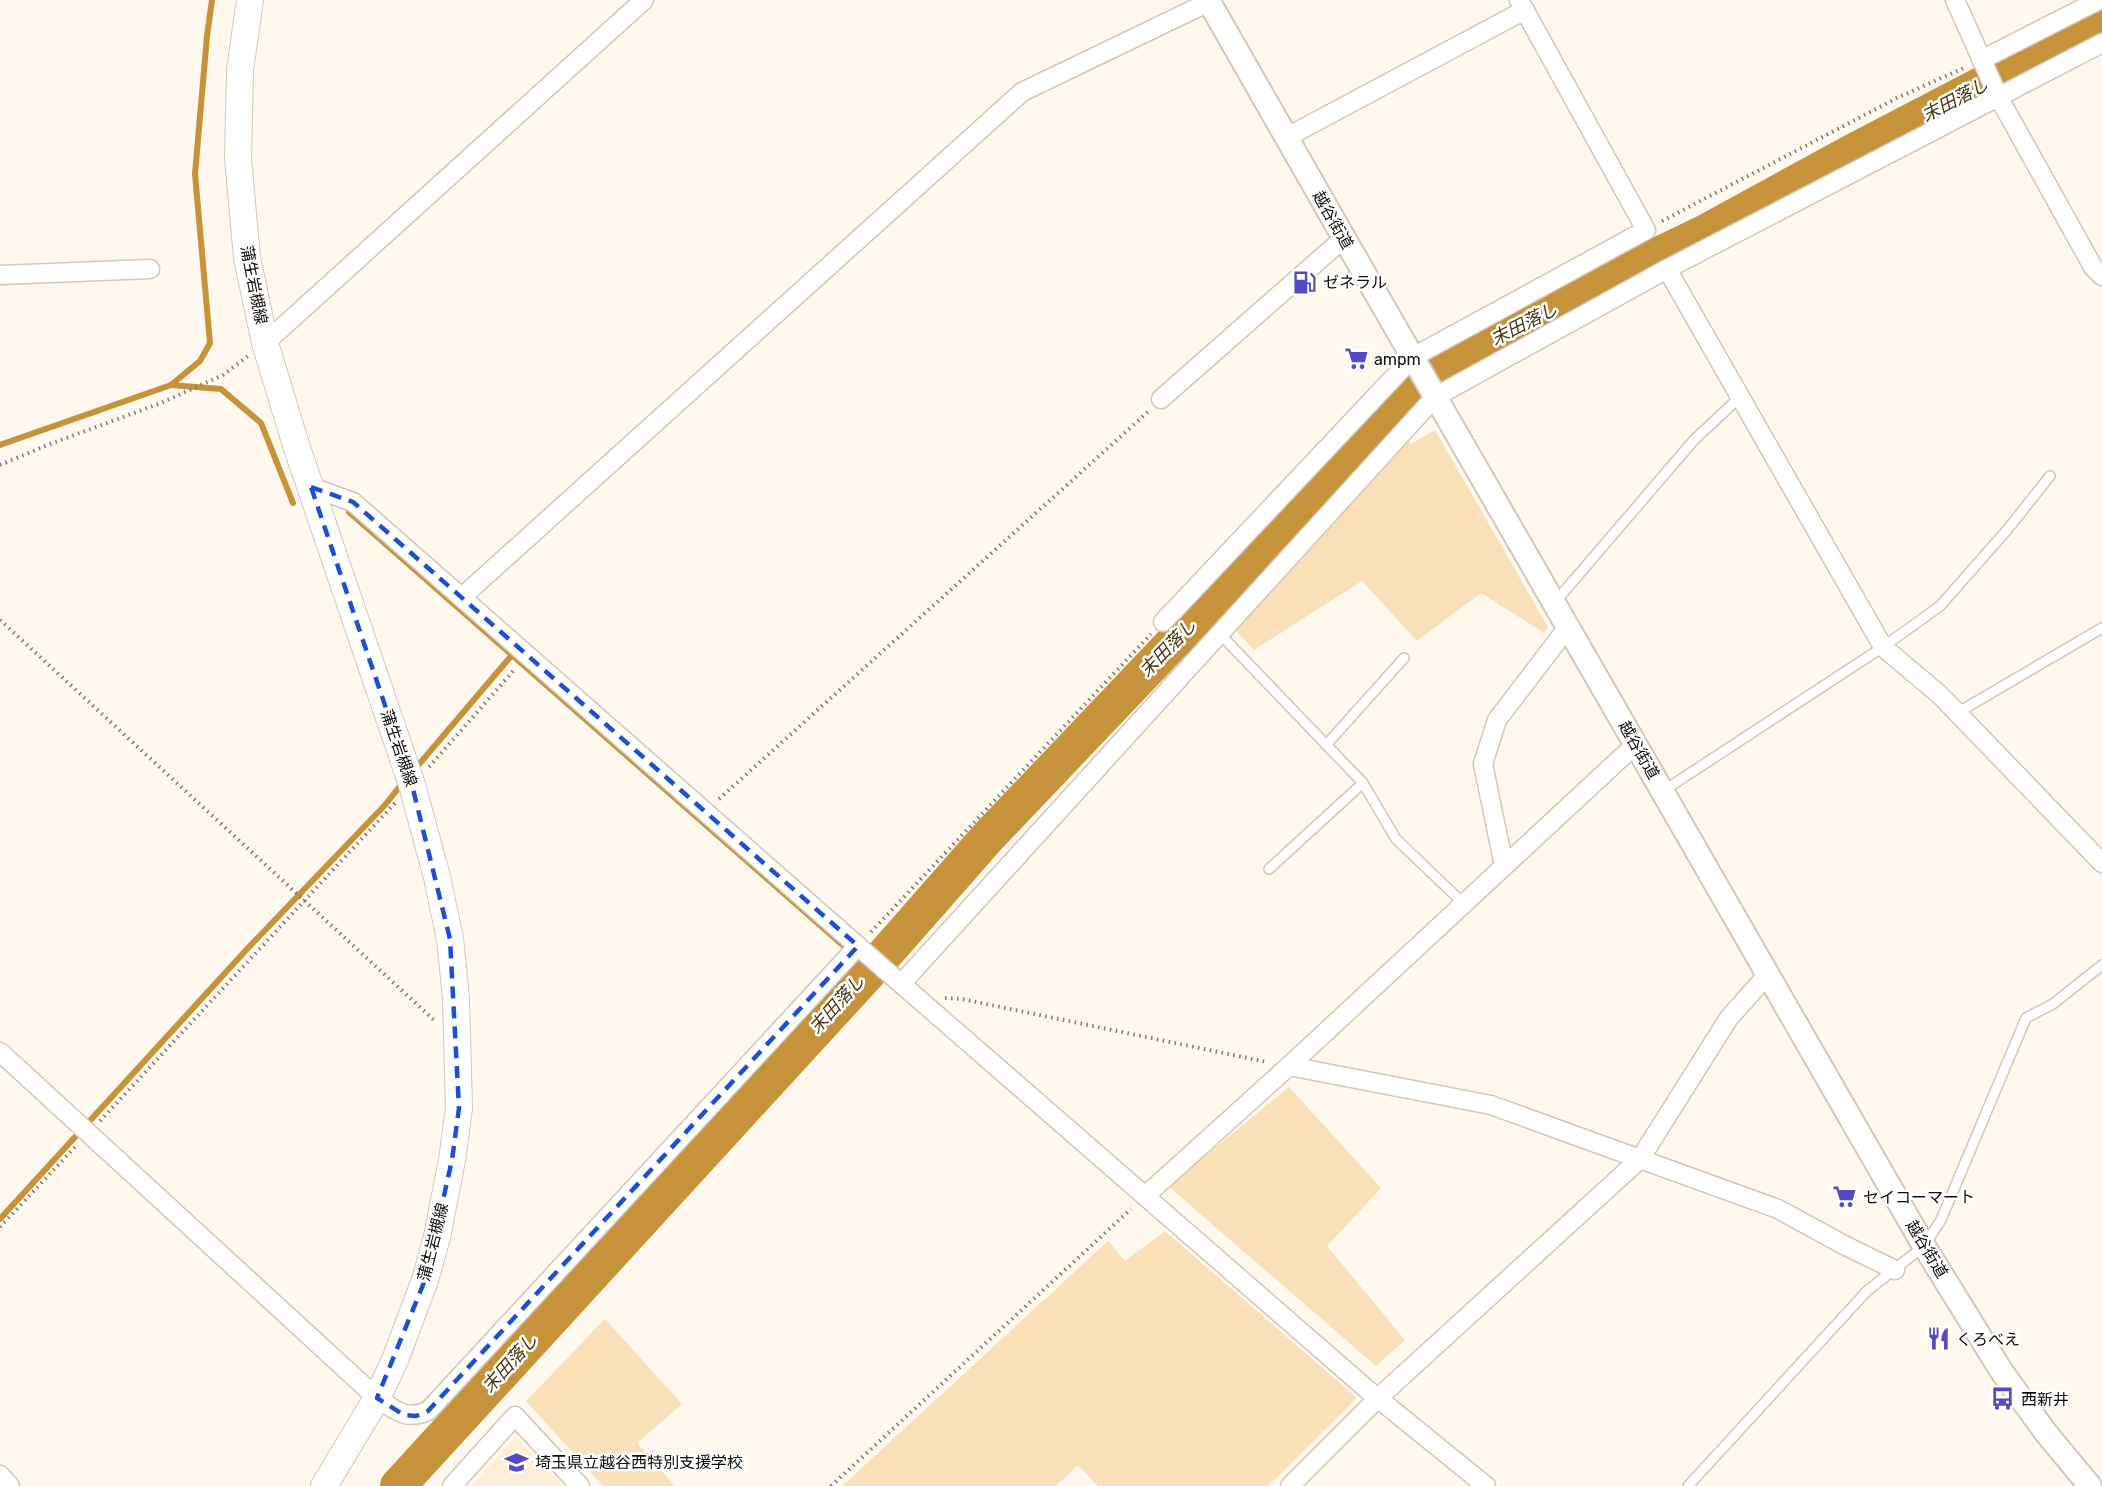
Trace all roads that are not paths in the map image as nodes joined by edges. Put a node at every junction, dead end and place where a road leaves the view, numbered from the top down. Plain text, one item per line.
1 (250, 0) edge
2 (644, 0) edge
3 (1956, 0) edge
4 (2099, 0) edge
5 (1209, 1) edge
6 (1522, 5) edge
7 (2102, 43) edge
8 (1981, 60) junction
9 (1999, 98) junction
10 (1287, 137) junction
11 (1344, 238) junction
12 (150, 269) dead end
13 (1667, 270) junction
14 (0, 275) edge
15 (2102, 276) edge
16 (265, 343) junction
17 (1413, 357) junction
18 (1435, 397) junction
19 (1740, 397) junction
20 (1161, 399) road end
21 (2050, 476) dead end
22 (311, 487) junction
23 (462, 597) junction
24 (1554, 603) junction
25 (1163, 622) road end
26 (1568, 627) junction
27 (2102, 628) edge
28 (1219, 633) junction
29 (1883, 647) junction
30 (1404, 658) dead end
31 (1958, 713) junction
32 (1636, 744) junction
33 (1326, 745) junction
34 (1363, 783) junction
35 (1663, 791) junction
36 (2102, 863) edge
37 (1504, 867) junction
38 (1269, 869) dead end
39 (1464, 904) junction
40 (858, 946) junction
41 (2102, 965) edge
42 (1768, 974) junction
43 (901, 984) junction
44 (0, 1052) edge
45 (1289, 1066) junction
46 (1640, 1159) junction
47 (1145, 1196) junction
48 (1924, 1246) junction
49 (1895, 1270) junction
50 (377, 1398) junction
51 (1378, 1398) junction
52 (0, 1475) edge
53 (10, 1486) edge
54 (324, 1486) edge
55 (452, 1486) edge
56 (580, 1486) edge
57 (1290, 1486) edge
58 (1486, 1486) edge
59 (1688, 1486) edge
60 (2090, 1486) edge

1 - 16 main road, 蒲生岩槻線
2 - 16 street
3 - 8 street
4 - 8 street
5 - 10 street, 越谷街道
5 - 23 street
6 - 10 street
6 - 17 street
7 - 9 street
8 - 9 street
9 - 13 street
9 - 15 street
10 - 11 street, 越谷街道
11 - 17 street, 越谷街道
11 - 20 street
12 - 14 street
13 - 18 street
13 - 19 street
16 - 22 main road, 蒲生岩槻線
17 - 18 street, 越谷街道
17 - 25 street
18 - 24 street, 越谷街道
18 - 28 street
19 - 24 lane
19 - 29 street
21 - 29 lane
22 - 23 street
22 - 50 main road, 蒲生岩槻線
23 - 40 street
24 - 26 street, 越谷街道
26 - 32 street, 越谷街道
26 - 37 street
27 - 31 lane
28 - 33 lane
28 - 43 street
29 - 31 street
29 - 35 lane
30 - 33 lane
31 - 36 street
32 - 35 street, 越谷街道
32 - 37 street
33 - 34 lane
34 - 38 lane
34 - 39 lane
35 - 42 street, 越谷街道
37 - 39 street
39 - 45 street
40 - 43 street
40 - 50 street
41 - 48 lane
42 - 46 street
42 - 48 street, 越谷街道
43 - 47 street
44 - 50 street
45 - 46 street
45 - 47 street
46 - 49 street
46 - 51 street
47 - 51 street
48 - 49 lane
48 - 60 street, 越谷街道
49 - 59 lane
50 - 54 main road, 蒲生岩槻線
51 - 57 street
51 - 58 street
52 - 53 street
55 - 56 street

